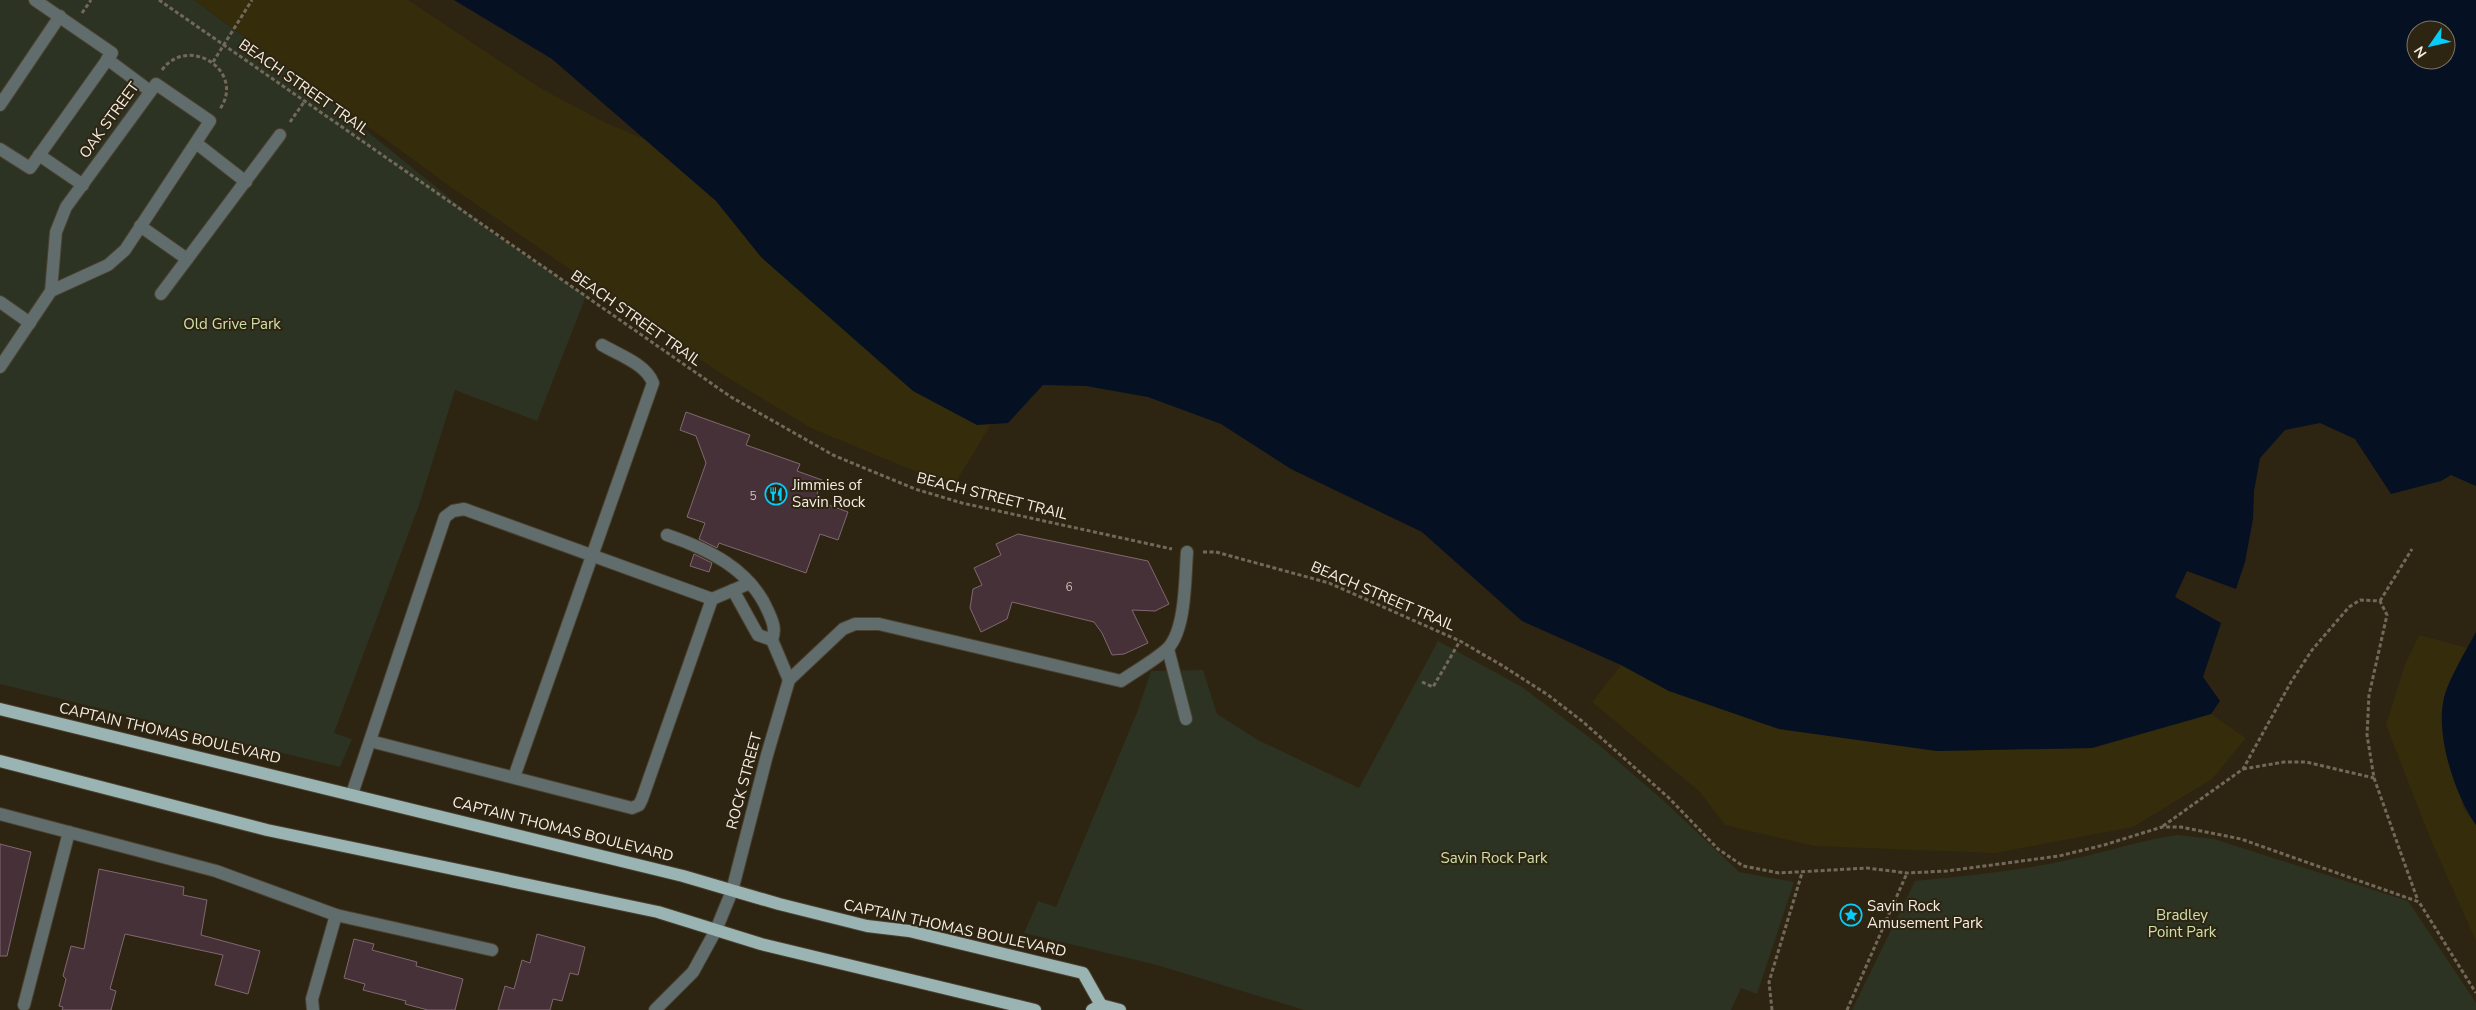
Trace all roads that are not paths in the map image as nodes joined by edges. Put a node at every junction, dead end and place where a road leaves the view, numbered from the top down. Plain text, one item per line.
1 (35, 0) edge
2 (60, 16) junction
3 (107, 59) junction
4 (150, 91) junction
5 (0, 105) edge
6 (280, 135) road end
7 (196, 143) junction
8 (0, 149) edge
9 (39, 155) junction
10 (246, 182) junction
11 (82, 185) junction
12 (140, 226) junction
13 (187, 259) junction
14 (51, 291) junction
15 (161, 294) dead end
16 (0, 302) edge
17 (30, 323) junction
18 (602, 345) dead end
19 (0, 368) edge
20 (667, 535) dead end
21 (1187, 552) road end
22 (591, 556) junction
23 (750, 583) junction
24 (733, 590) junction
25 (712, 599) junction
26 (772, 640) junction
27 (1168, 648) junction
28 (789, 680) junction
29 (0, 709) edge
30 (1186, 719) dead end
31 (370, 740) junction
32 (0, 761) edge
33 (514, 777) junction
34 (352, 794) junction
35 (0, 814) edge
36 (69, 832) junction
37 (732, 891) junction
38 (336, 915) junction
39 (716, 930) junction
40 (492, 950) dead end
41 (24, 1006) dead end
42 (1097, 1008) edge
43 (312, 1010) edge
44 (655, 1010) edge
45 (1035, 1010) edge
46 (1120, 1010) edge

1 - 2 street
2 - 3 street
2 - 5 street
3 - 4 street
3 - 9 street
4 - 7 street, OAK STREET
4 - 11 street, OAK STREET
6 - 10 street
7 - 10 street
7 - 12 street, OAK STREET
8 - 9 street
9 - 11 street
10 - 13 street
11 - 14 street, OAK STREET
12 - 13 street
12 - 14 street, OAK STREET
13 - 15 street
14 - 17 street, OAK STREET
16 - 17 street
17 - 19 street, OAK STREET
18 - 22 street
20 - 23 street
21 - 27 street
22 - 25 street
22 - 31 street
22 - 33 street
23 - 24 street
23 - 26 street
24 - 25 street
24 - 26 street
25 - 33 street
26 - 28 street
27 - 28 street
27 - 30 street
28 - 37 street, ROCK STREET
29 - 34 main road, CAPTAIN THOMAS BOULEVARD
31 - 33 street
31 - 34 street
32 - 39 main road
34 - 37 main road, CAPTAIN THOMAS BOULEVARD
35 - 36 street
36 - 38 street
36 - 41 street
37 - 39 street, ROCK STREET
37 - 42 main road, CAPTAIN THOMAS BOULEVARD
38 - 40 street
38 - 43 street
39 - 44 street, ROCK STREET
39 - 45 main road
42 - 46 main road, CAPTAIN THOMAS BOULEVARD

